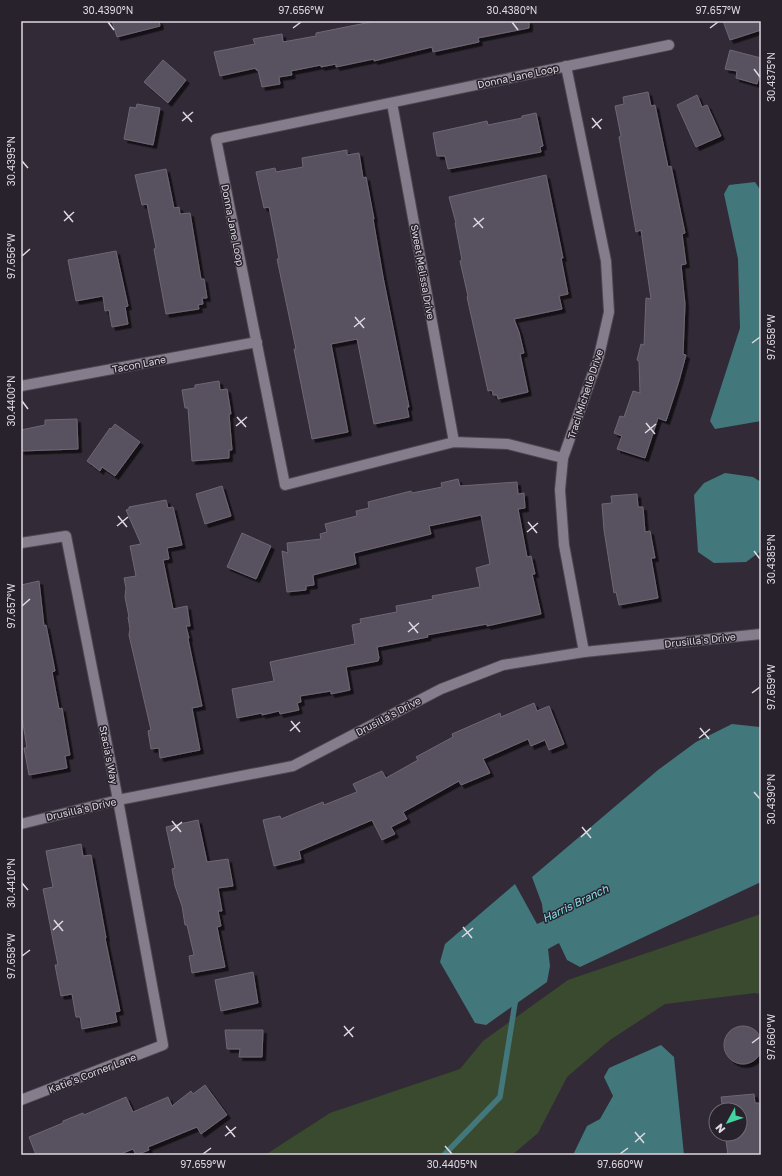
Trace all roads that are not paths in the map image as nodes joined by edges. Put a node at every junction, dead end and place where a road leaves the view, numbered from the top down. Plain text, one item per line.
1 (669, 45) dead end
2 (566, 66) junction
3 (392, 103) junction
4 (257, 342) junction
5 (21, 386) edge
6 (454, 442) junction
7 (563, 458) junction
8 (21, 543) edge
9 (761, 634) edge
10 (584, 652) junction
11 (118, 800) junction
12 (21, 824) edge
13 (163, 1045) joint
14 (21, 1100) edge

1 - 2 street, Donna Jane Loop
2 - 3 street, Donna Jane Loop
2 - 7 street, Traci Michelle Drive
3 - 4 street, Donna Jane Loop
3 - 6 street, Sweet Melissa Drive
4 - 5 street, Tacon Lane
4 - 6 street, Donna Jane Loop
6 - 7 street, Donna Jane Loop
7 - 10 street, Traci Michelle Drive
8 - 11 street, Stacia's Way
9 - 10 street, Drusilla's Drive
10 - 11 street, Drusilla's Drive
11 - 12 street, Drusilla's Drive
11 - 13 street, Stacia's Way
13 - 14 street, Katie's Corner Lane

